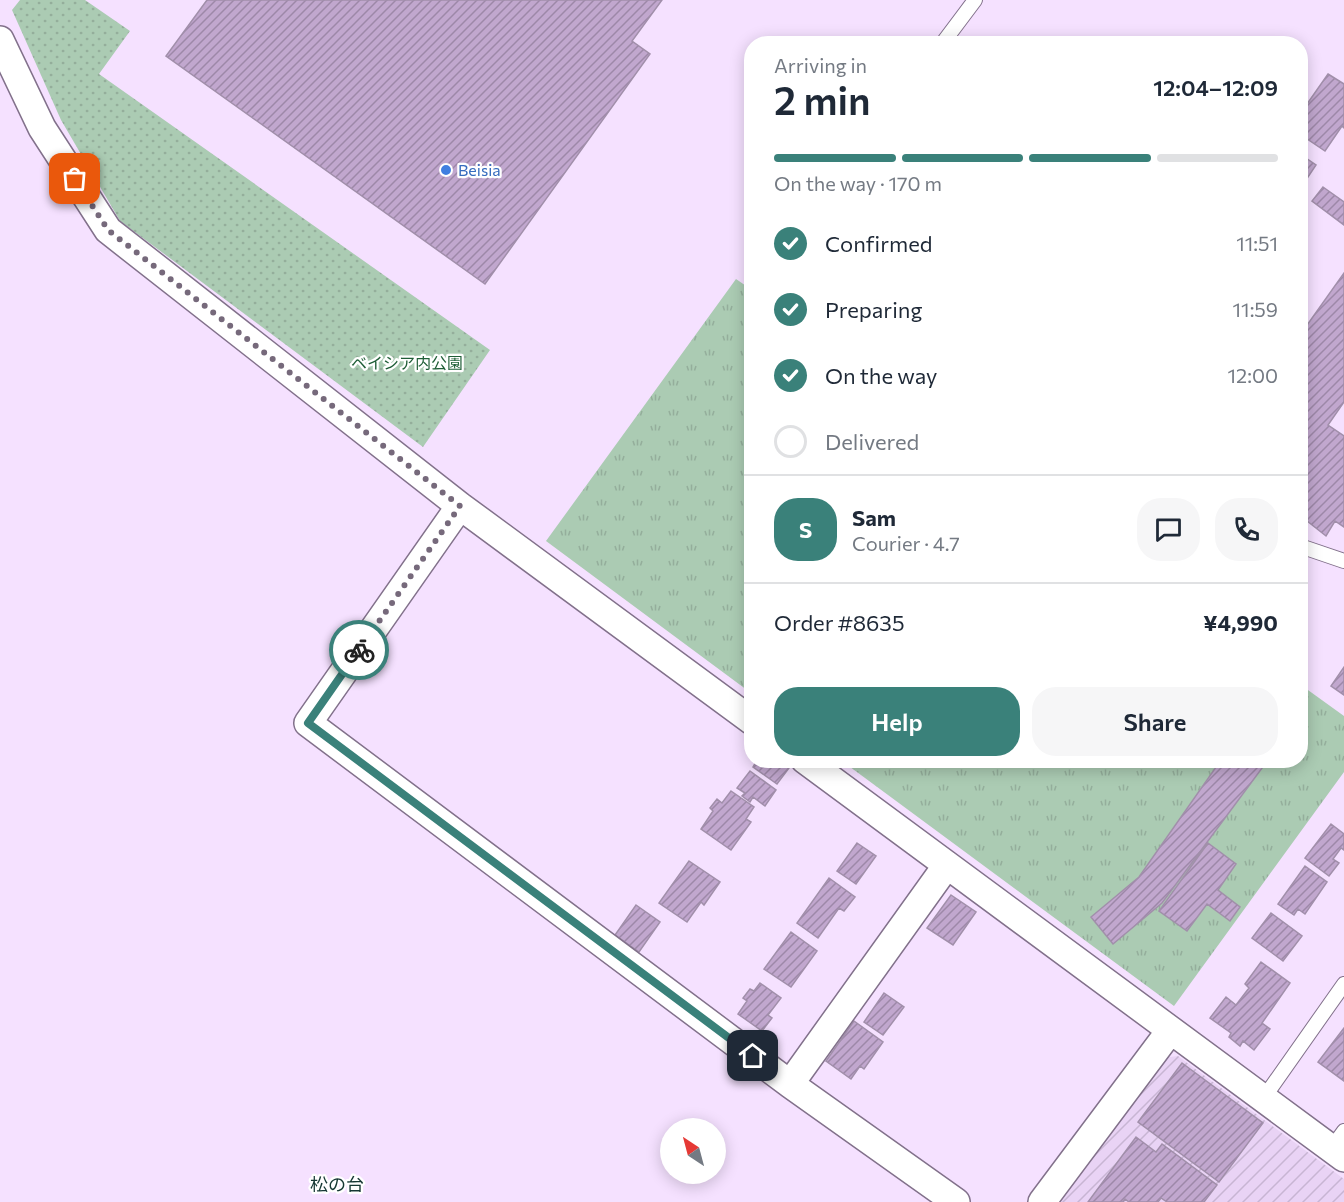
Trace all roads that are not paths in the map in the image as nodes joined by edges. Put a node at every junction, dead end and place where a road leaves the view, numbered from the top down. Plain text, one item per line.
1 (975, 0) edge
2 (948, 36) edge
3 (0, 40) edge
4 (460, 506) junction
5 (1308, 549) edge
6 (1344, 561) edge
7 (744, 715) edge
8 (816, 768) edge
9 (947, 865) junction
10 (1344, 984) edge
11 (1170, 1031) junction
12 (790, 1084) junction
13 (1263, 1099) junction
14 (1340, 1146) edge
15 (956, 1202) edge
16 (1042, 1202) edge

1 - 2 lane
3 - 4 street
4 - 7 street
4 - 12 street
5 - 6 lane
8 - 9 street
9 - 11 street
9 - 12 street
10 - 13 lane
11 - 13 street
11 - 16 street
12 - 15 street
13 - 14 street

